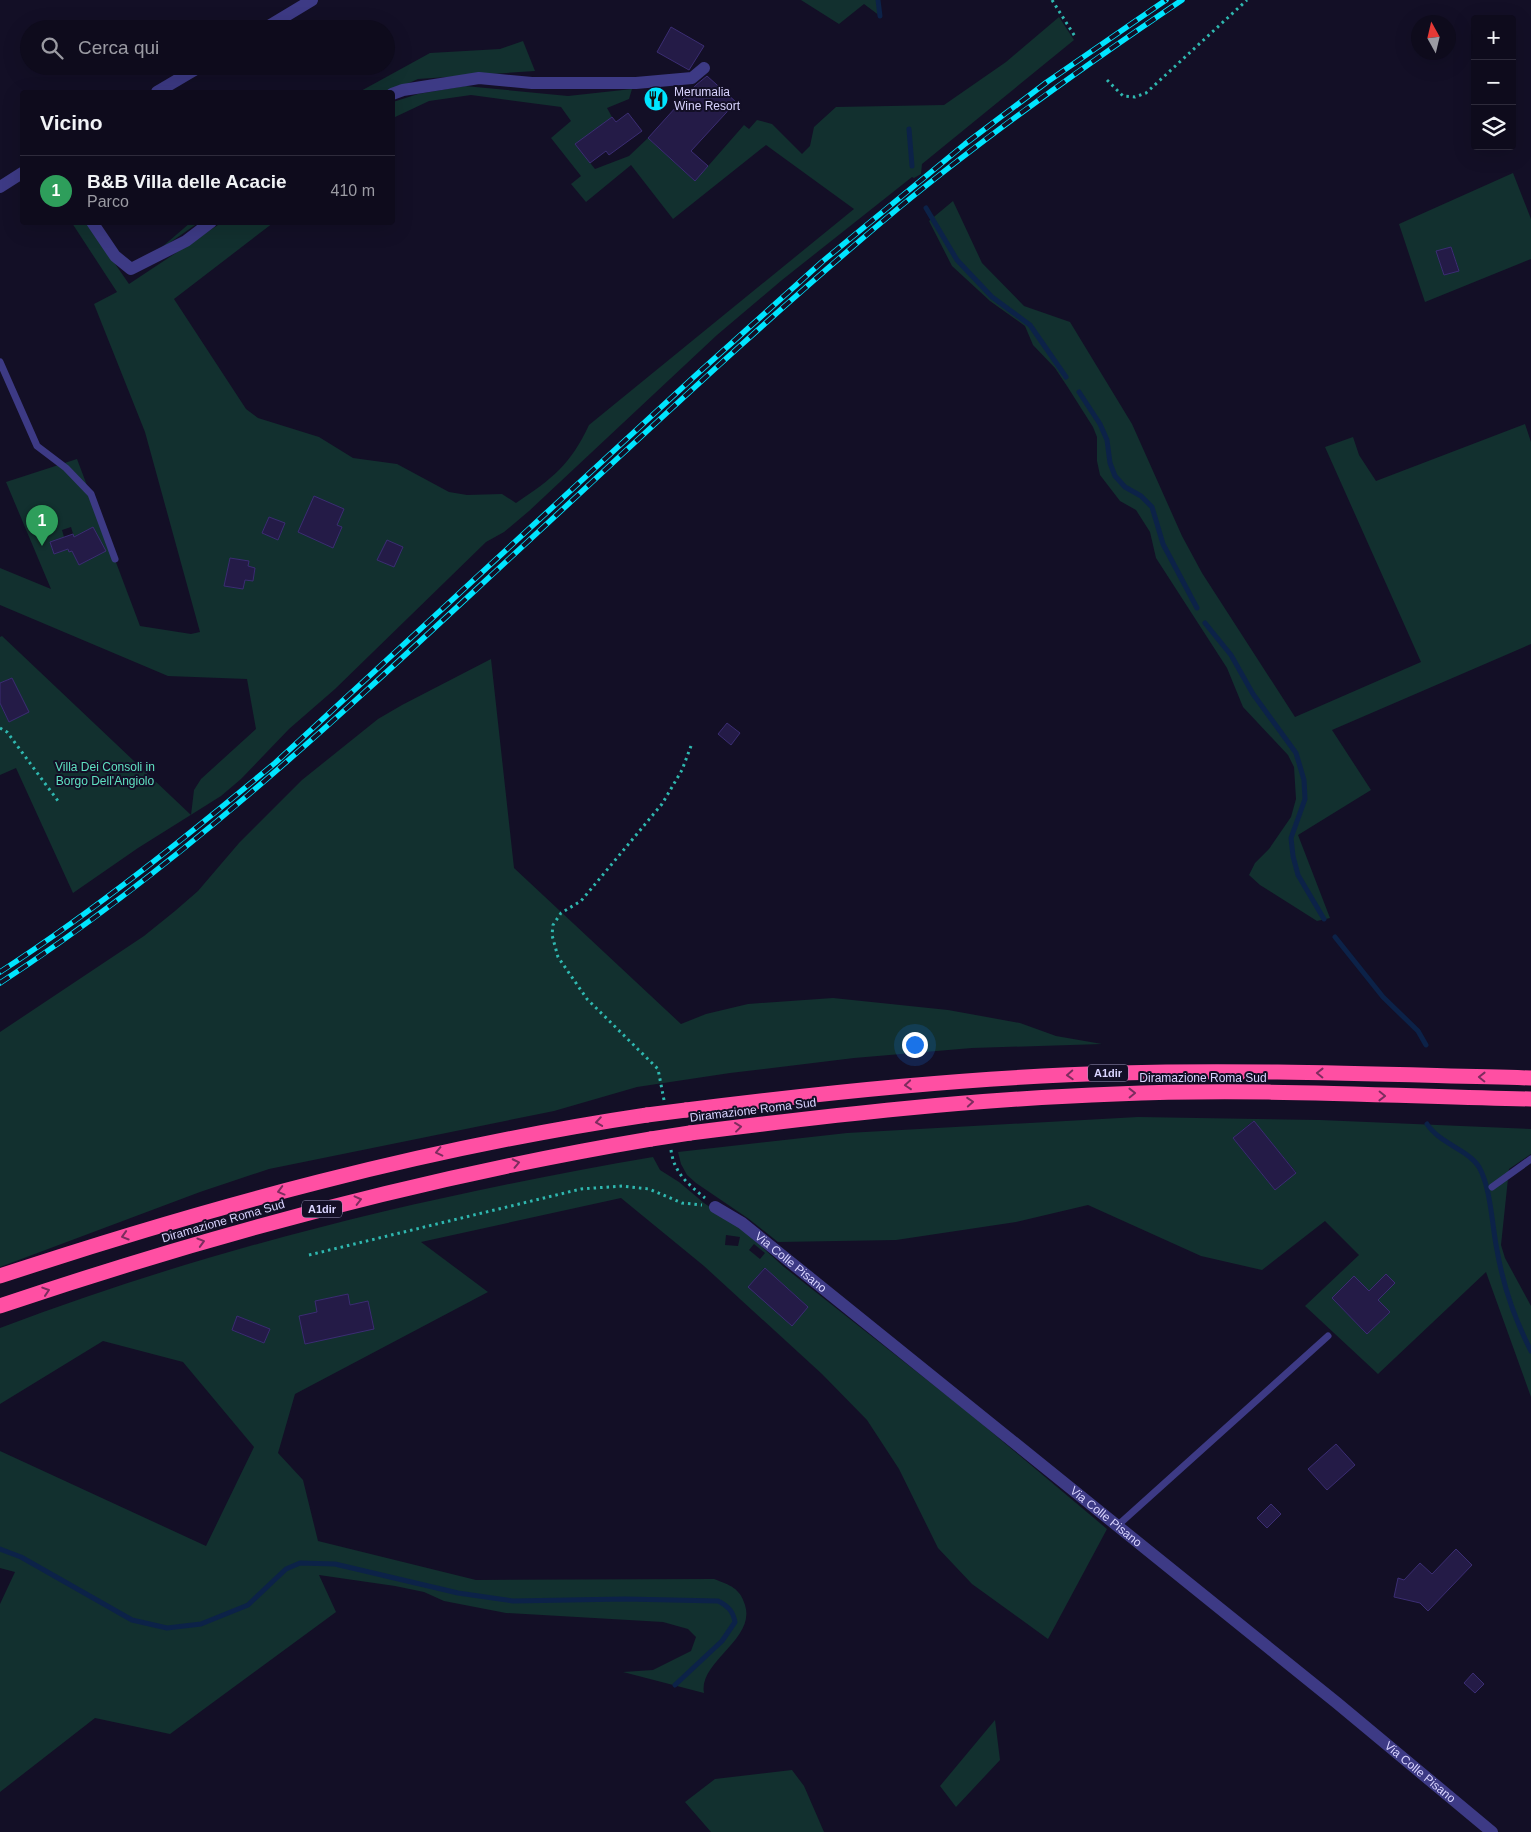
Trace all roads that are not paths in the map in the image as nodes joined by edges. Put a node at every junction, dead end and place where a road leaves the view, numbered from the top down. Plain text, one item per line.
1 (312, 0) edge
2 (279, 20) edge
3 (704, 68) dead end
4 (186, 75) edge
5 (160, 90) edge
6 (395, 93) edge
7 (20, 174) edge
8 (0, 187) edge
9 (94, 225) edge
10 (207, 225) edge
11 (0, 362) edge
12 (115, 559) dead end
13 (1531, 1078) edge
14 (1531, 1099) edge
15 (1531, 1159) edge
16 (1492, 1187) dead end
17 (715, 1207) road end
18 (0, 1276) edge
19 (0, 1306) edge
20 (1328, 1336) dead end
21 (1117, 1526) junction
22 (1492, 1832) edge

1 - 2 street
3 - 6 street
4 - 5 street
7 - 8 street
9 - 10 street
11 - 12 lane
13 -> 18 highway, Diramazione Roma Sud / A1dir, bridge
19 -> 14 highway, Diramazione Roma Sud / A1dir, bridge
15 - 16 lane
17 - 21 street, Via Colle Pisano
20 - 21 lane
21 - 22 street, Via Colle Pisano

